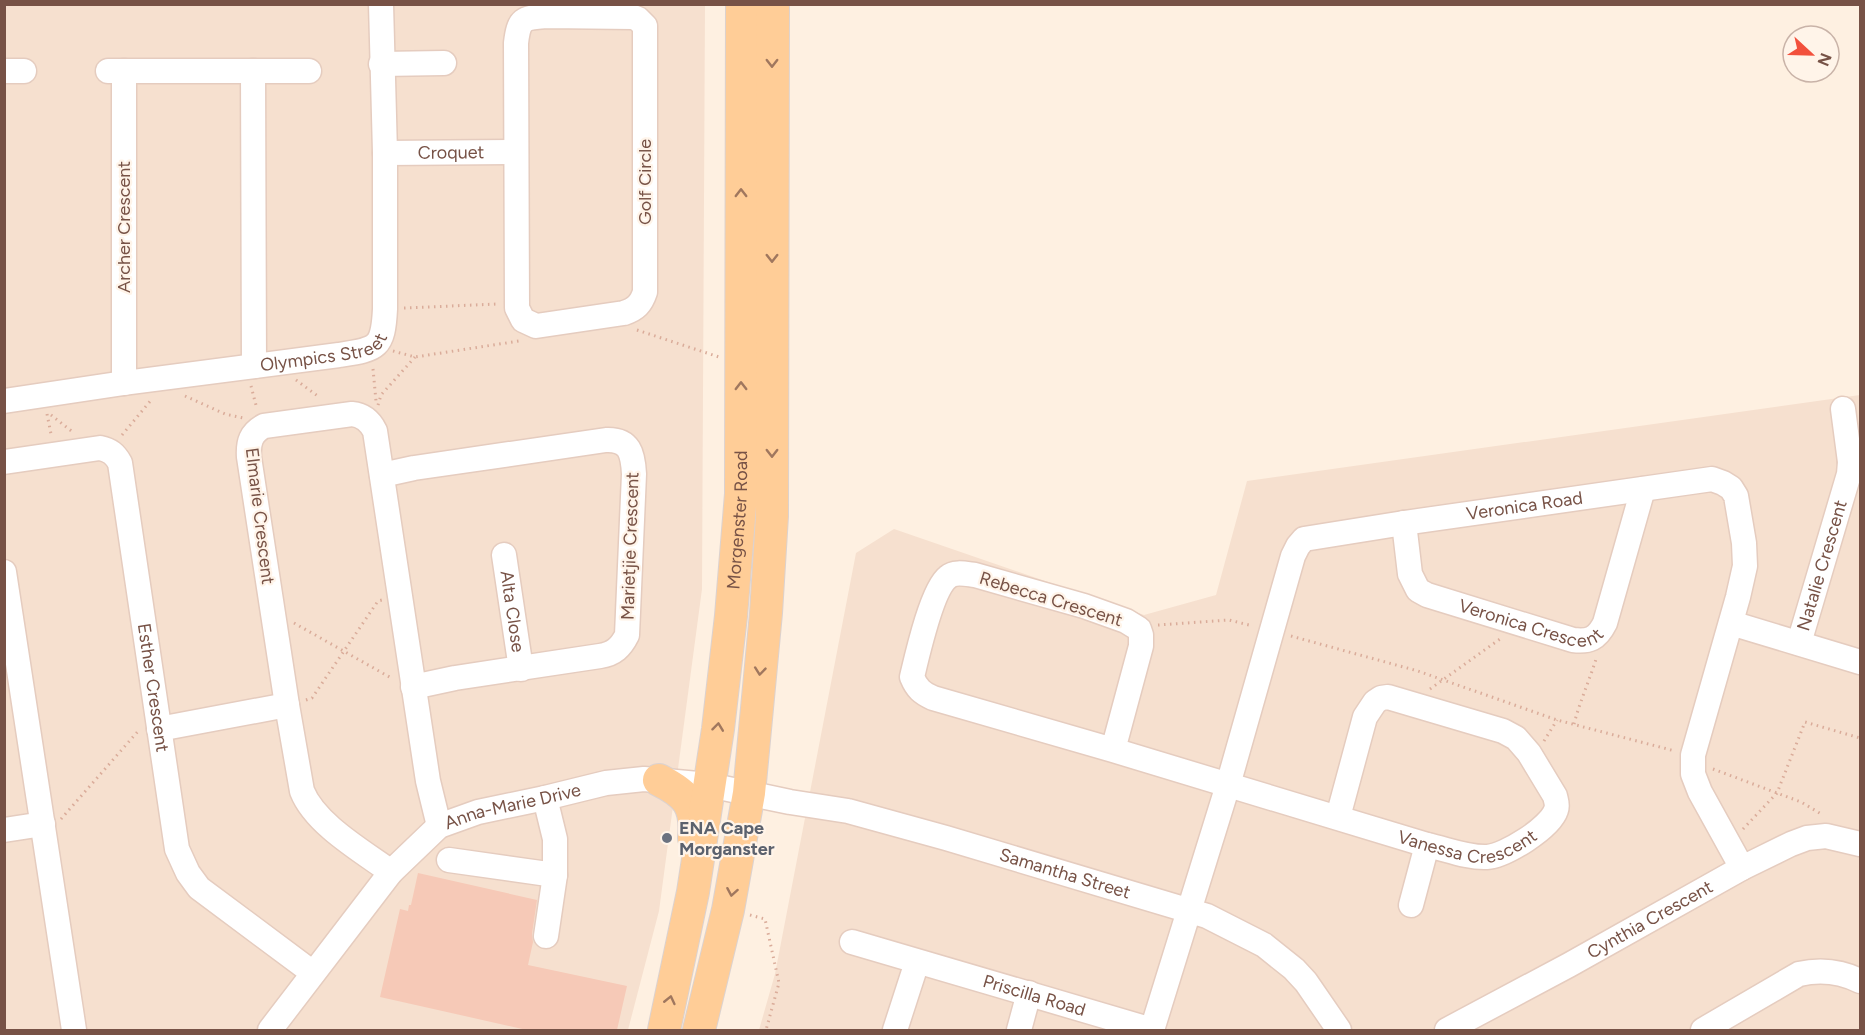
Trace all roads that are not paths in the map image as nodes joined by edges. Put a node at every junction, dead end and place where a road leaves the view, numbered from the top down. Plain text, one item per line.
1 (381, 4) edge
2 (741, 4) edge
3 (772, 4) edge
4 (444, 63) dead end
5 (381, 64) junction
6 (253, 71) junction
7 (309, 71) dead end
8 (516, 152) junction
9 (385, 153) junction
10 (254, 366) junction
11 (124, 382) junction
12 (4, 401) edge
13 (1843, 409) dead end
14 (1855, 461) edge
15 (4, 462) edge
16 (382, 475) junction
17 (1643, 489) junction
18 (1404, 523) junction
19 (504, 555) dead end
20 (4, 572) edge
21 (1731, 623) junction
22 (1798, 644) junction
23 (1860, 662) edge
24 (521, 669) junction
25 (413, 684) junction
26 (287, 705) junction
27 (159, 729) junction
28 (1113, 750) junction
29 (659, 780) junction
30 (1228, 784) junction
31 (710, 785) junction
32 (749, 793) junction
33 (545, 798) junction
34 (1338, 817) junction
35 (43, 824) junction
36 (439, 826) junction
37 (4, 830) edge
38 (1860, 844) edge
39 (1427, 845) junction
40 (449, 860) dead end
41 (1742, 868) junction
42 (391, 872) junction
43 (555, 875) junction
44 (693, 892) junction
45 (1411, 905) dead end
46 (1190, 911) junction
47 (546, 936) dead end
48 (852, 942) dead end
49 (917, 962) junction
50 (313, 973) junction
51 (1860, 981) edge
52 (1029, 993) junction
53 (1487, 1021) edge
54 (1716, 1027) edge
55 (74, 1030) edge
56 (270, 1030) edge
57 (664, 1030) edge
58 (699, 1030) edge
59 (895, 1030) edge
60 (1019, 1030) edge
61 (1152, 1030) edge
62 (1339, 1030) edge
63 (1447, 1030) edge

1 - 5 street, Olympics Street
31 -> 2 main road, Morgenster Road
3 -> 32 main road, Morgenster Road
4 - 5 street
5 - 9 street, Olympics Street
6 - 7 street, Archer Crescent
6 - 10 street
6 - 11 street, Archer Crescent
8 - 8 street, Golf Circle
8 - 9 street, Croquet
9 - 10 street, Olympics Street
10 - 11 street, Olympics Street
11 - 12 street, Olympics Street
13 - 14 street, Natalie Crescent
14 - 22 street, Natalie Crescent
15 - 27 street, Esther Crescent
16 - 24 street, Marietjie Crescent
16 - 25 street
16 - 26 street, Elmarie Crescent
17 - 18 street, Veronica Road
17 - 18 street, Veronica Crescent
17 - 21 street, Veronica Road
18 - 30 street, Veronica Road
19 - 24 street, Alta Close
20 - 35 street
21 - 22 street, Natalie Crescent
21 - 41 street, Veronica Road
22 - 23 street, Natalie Crescent
24 - 25 street, Marietjie Crescent
25 - 36 street
26 - 27 street
26 - 42 street, Elmarie Crescent
27 - 50 street, Esther Crescent
28 - 28 street, Rebecca Crescent
28 - 30 street, Rebecca Crescent
29 - 31 street, Anna-Marie Drive
29 - 33 street, Anna-Marie Drive
29 - 44 main road
30 - 34 street, Vanessa Crescent
30 - 46 street, Veronica Road
31 - 32 street, Samantha Street
31 - 44 main road, Morgenster Road
32 - 46 street, Samantha Street
32 -> 58 main road, Morgenster Road
33 - 36 street, Anna-Marie Drive
33 - 43 street
34 - 39 street, Vanessa Crescent
34 - 39 street, Vanessa Crescent
35 - 37 street
35 - 55 street
36 - 42 street, Anna-Marie Drive
38 - 41 street, Cynthia Crescent
39 - 45 street
40 - 43 street
41 - 53 street, Cynthia Crescent
42 - 50 street, Anna-Marie Drive
43 - 47 street
57 -> 44 main road, Morgenster Road
46 - 61 street, Veronica Road
46 - 62 street, Samantha Street
48 - 49 street, Priscilla Road
49 - 52 street, Priscilla Road
49 - 59 street
50 - 56 street, Anna-Marie Drive
51 - 54 street
52 - 60 street
52 - 61 street, Priscilla Road
53 - 63 street, Cynthia Crescent

